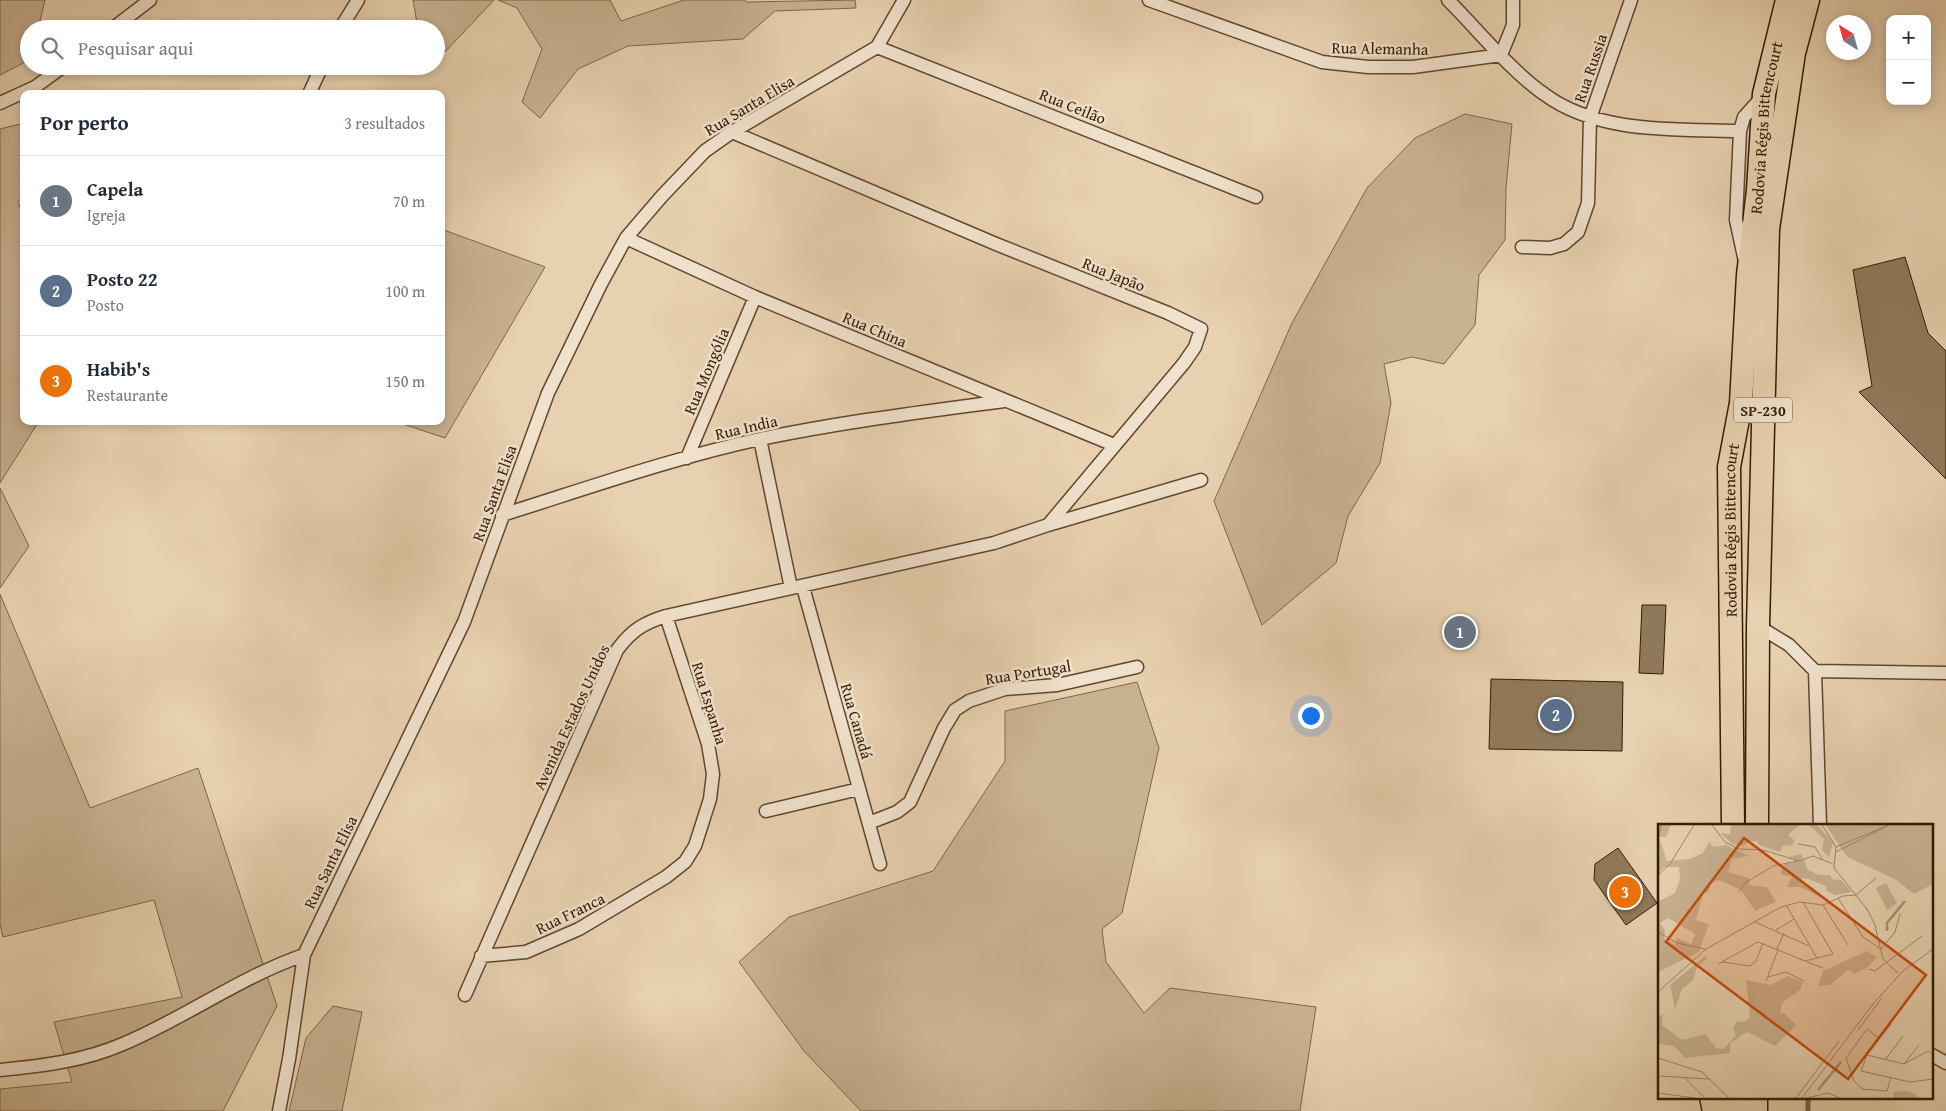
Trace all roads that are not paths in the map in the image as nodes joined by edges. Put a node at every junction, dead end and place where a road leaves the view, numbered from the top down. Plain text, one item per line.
1 (150, 0) edge
2 (358, 0) edge
3 (904, 0) edge
4 (1148, 0) edge
5 (1448, 0) edge
6 (1513, 0) edge
7 (1631, 0) edge
8 (1787, 0) edge
9 (1808, 0) edge
10 (124, 20) edge
11 (346, 20) edge
12 (877, 46) junction
13 (1501, 55) junction
14 (52, 75) edge
15 (318, 75) edge
16 (28, 90) edge
17 (311, 90) edge
18 (20, 94) edge
19 (1764, 94) junction
20 (0, 103) edge
21 (1590, 118) junction
22 (1740, 131) junction
23 (732, 132) junction
24 (1256, 197) dead end
25 (626, 238) junction
26 (1522, 247) dead end
27 (1748, 275) junction
28 (755, 297) junction
29 (1004, 401) junction
30 (760, 439) junction
31 (1114, 445) junction
32 (687, 458) junction
33 (1201, 480) dead end
34 (502, 514) junction
35 (1048, 526) junction
36 (797, 588) junction
37 (666, 616) junction
38 (1758, 626) junction
39 (1137, 667) dead end
40 (1815, 671) junction
41 (1946, 674) edge
42 (859, 789) junction
43 (766, 811) dead end
44 (869, 823) junction
45 (1733, 824) edge
46 (1757, 824) edge
47 (1820, 824) edge
48 (880, 864) dead end
49 (666, 877) joint
50 (304, 955) junction
51 (481, 956) junction
52 (465, 995) dead end
53 (1934, 1056) edge
54 (1946, 1063) edge
55 (0, 1070) edge
56 (1703, 1098) edge
57 (1711, 1098) edge
58 (1734, 1098) edge
59 (1756, 1098) edge
60 (279, 1111) edge
61 (1701, 1111) edge
62 (1714, 1111) edge
63 (1734, 1111) edge
64 (1756, 1111) edge

1 - 10 street
2 - 11 street
3 - 12 street, Rua Santa Elisa
4 - 13 street, Rua Alemanha
5 - 13 street
6 - 13 street
7 - 21 street, Rua Russia
8 - 19 highway, Rodovia Régis Bittencourt / SP-230
9 - 38 highway, Rodovia Régis Bittencourt / SP-230
12 - 23 street, Rua Santa Elisa
12 - 24 street, Rua Ceilão
13 - 21 street
14 - 16 street
15 - 17 street
18 - 20 street
19 - 22 street
19 - 27 highway, Rodovia Régis Bittencourt / SP-230
21 - 22 street
21 - 26 street, Rua Russia
22 - 27 street
23 - 25 street, Rua Santa Elisa
23 - 31 street, Rua Japão
25 - 28 street, Rua China
25 - 34 street, Rua Santa Elisa
27 - 45 highway, Rodovia Régis Bittencourt / SP-230
28 - 29 street, Rua China
28 - 32 street, Rua Mongólia
29 - 30 street, Rua India
29 - 31 street, Rua China
30 - 32 street, Rua India
30 - 36 street, Rua Canadá
31 - 35 street, Rua Japão
32 - 34 street, Rua India
33 - 35 street
34 - 50 street, Rua Santa Elisa
35 - 36 street, Avenida Estados Unidos
36 - 37 street, Avenida Estados Unidos
36 - 42 street, Rua Canadá
37 - 49 street, Rua Espanha
37 - 51 street, Avenida Estados Unidos
38 - 40 street
38 - 46 highway, Rodovia Régis Bittencourt / SP-230
39 - 44 street, Rua Portugal
40 - 41 street
40 - 47 street
42 - 43 street
42 - 44 street, Rua Canadá
44 - 48 street, Rua Canadá
49 - 51 street, Rua Franca
50 - 55 street
50 - 60 street, Rua Santa Elisa
51 - 52 street, Avenida Estados Unidos
53 - 54 street
56 - 61 street
57 - 62 highway
58 - 63 highway
59 - 64 highway

